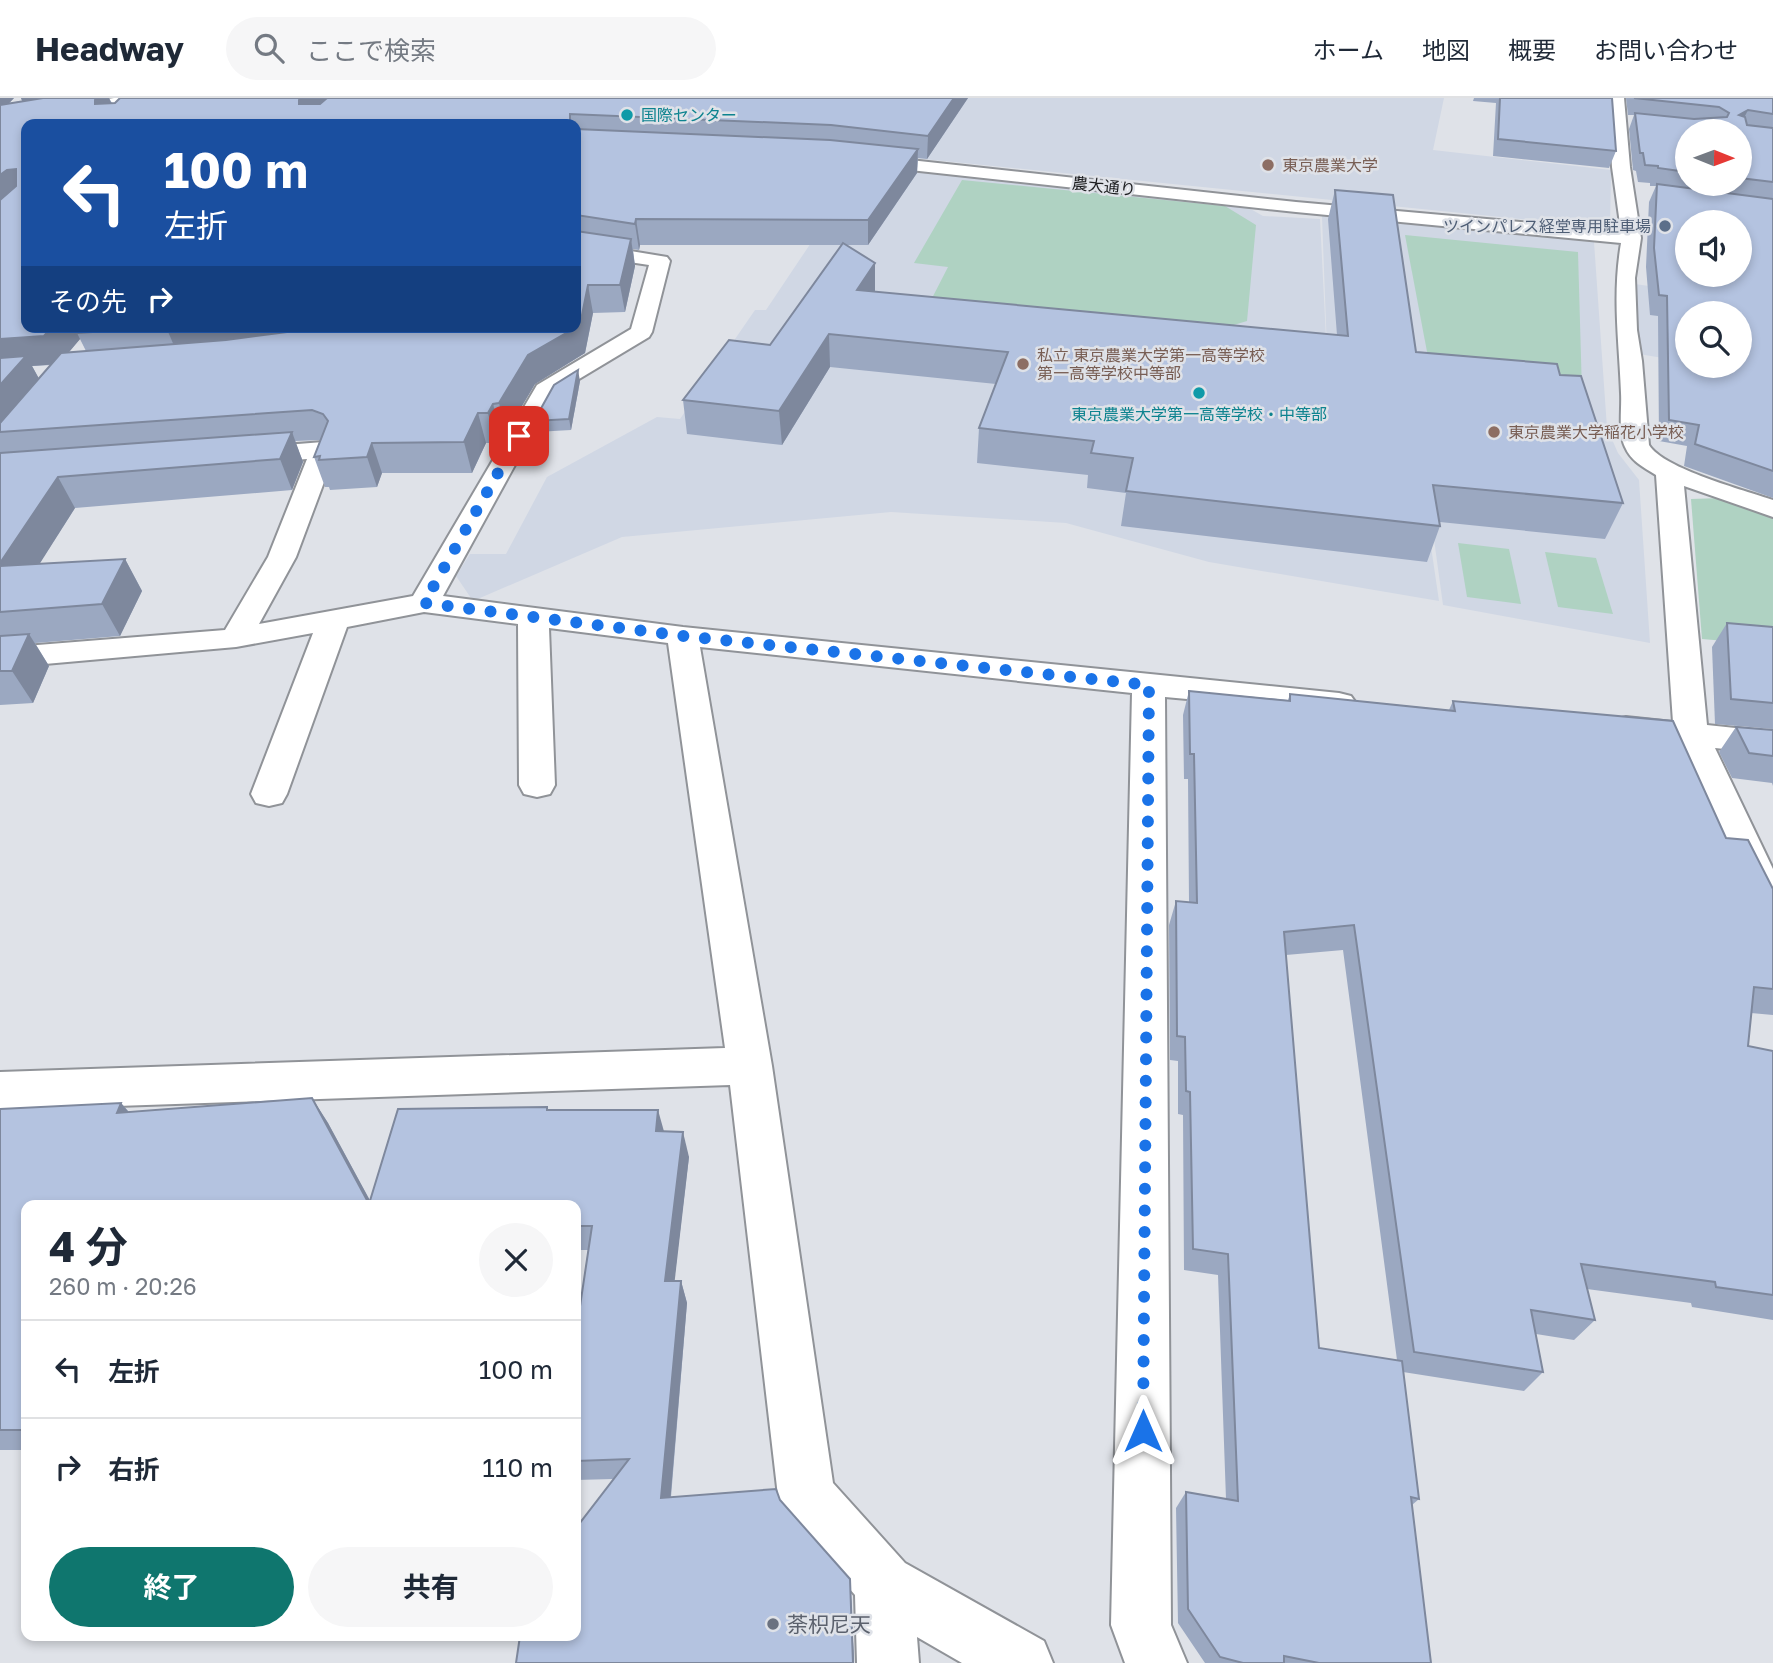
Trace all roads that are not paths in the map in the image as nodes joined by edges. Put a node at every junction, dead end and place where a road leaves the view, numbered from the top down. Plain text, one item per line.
1 (24, 98) edge
2 (1616, 98) edge
3 (134, 99) edge
4 (121, 117) edge
5 (3, 121) edge
6 (842, 157) edge
7 (1624, 190) junction
8 (1645, 193) edge
9 (1631, 238) junction
10 (581, 249) edge
11 (226, 457) edge
12 (1669, 472) junction
13 (1773, 509) edge
14 (424, 603) junction
15 (533, 617) junction
16 (334, 619) junction
17 (683, 636) junction
18 (236, 638) junction
19 (0, 658) edge
20 (1149, 685) junction
21 (1372, 705) edge
22 (1594, 726) edge
23 (1691, 734) junction
24 (1773, 743) edge
25 (537, 785) dead end
26 (269, 794) dead end
27 (1773, 910) edge
28 (750, 1066) junction
29 (0, 1091) edge
30 (884, 1584) junction
31 (888, 1663) edge
32 (1022, 1663) edge
33 (1156, 1663) edge

1 - 5 street
2 - 7 street
3 - 4 street
3 - 5 street
6 - 9 street, 農大通り
7 - 8 street
7 - 9 street
9 - 12 street
10 - 14 street
11 - 18 street
12 - 13 street
12 - 23 street
14 - 15 street
14 - 16 street
15 - 17 street
15 - 25 street
16 - 18 street
16 - 26 street
17 - 20 street
17 - 28 street
18 - 19 street
20 - 21 street
20 - 33 street
22 - 23 street
23 - 24 street
23 - 27 street
28 - 29 street
28 - 30 street
30 - 31 street
30 - 32 street

